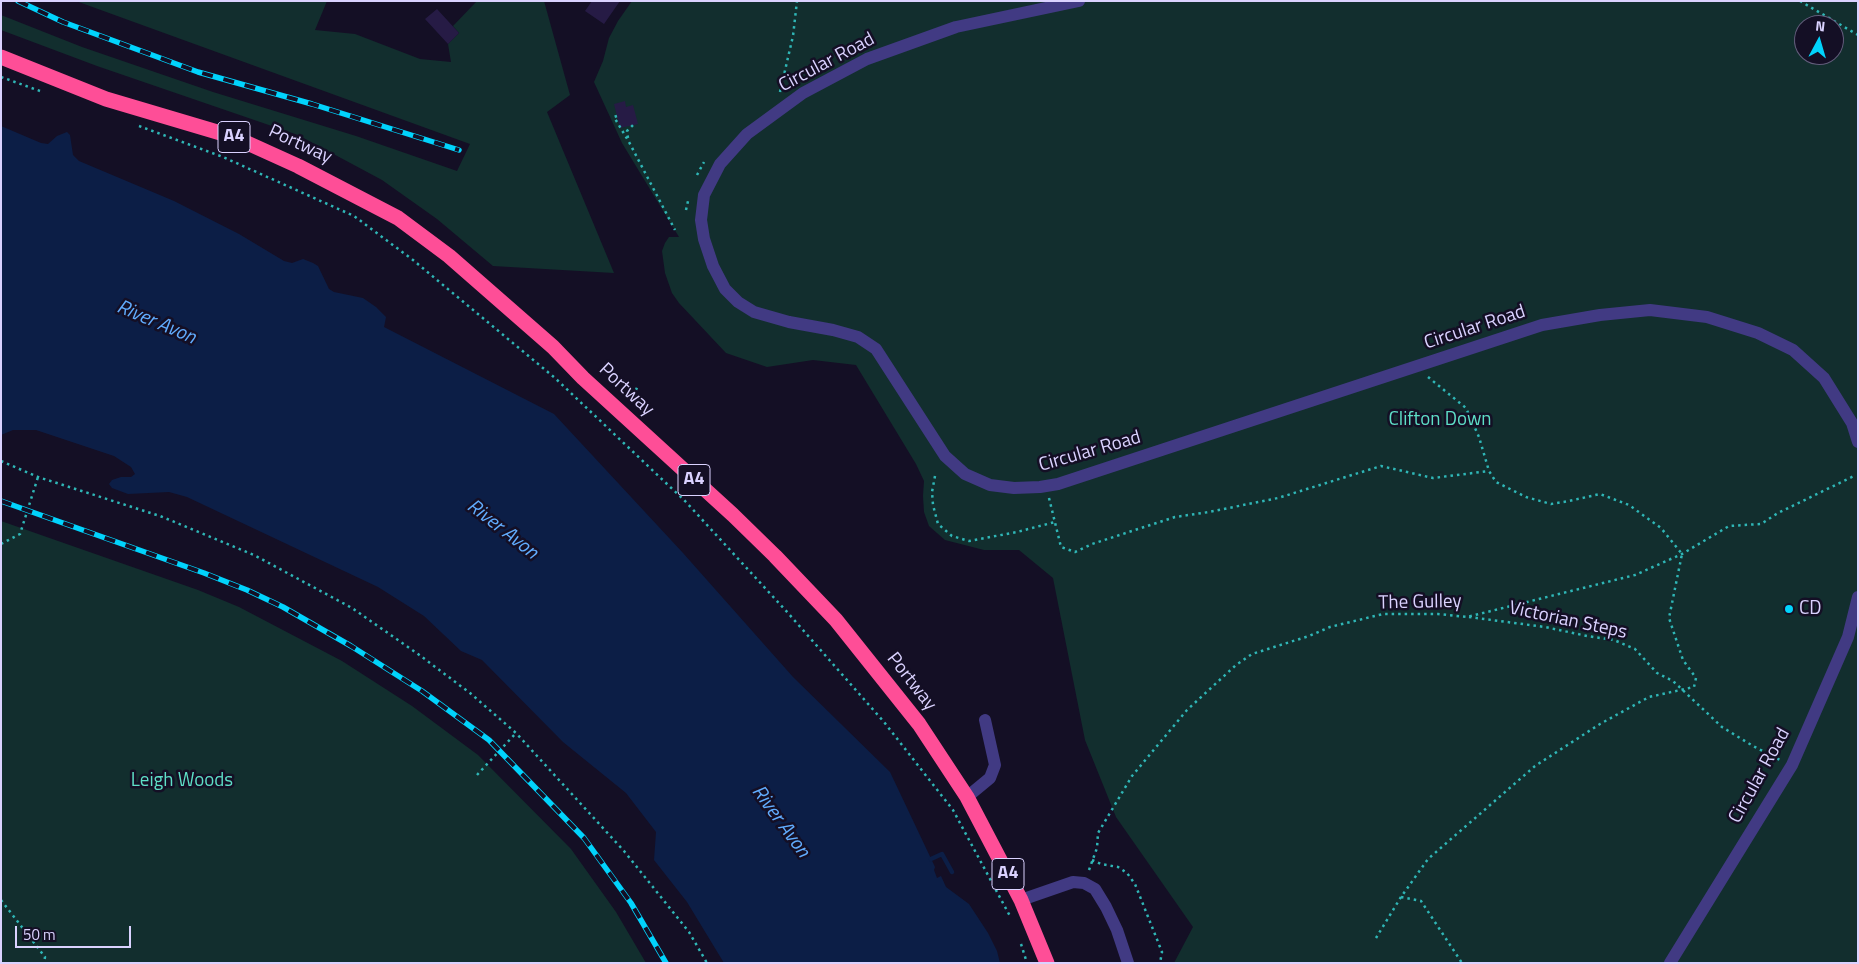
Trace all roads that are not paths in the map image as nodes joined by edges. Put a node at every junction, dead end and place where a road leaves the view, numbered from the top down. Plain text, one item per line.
1 (1080, 1) edge
2 (1, 57) edge
3 (1858, 442) edge
4 (1858, 597) edge
5 (985, 720) dead end
6 (968, 797) junction
7 (1021, 900) junction
8 (1047, 963) edge
9 (1128, 963) edge
10 (1670, 963) edge

1 - 3 street, Circular Road
2 - 6 highway, Portway / A4
4 - 10 street, Circular Road
5 - 6 street
6 - 7 highway, Portway / A4
7 - 8 highway, Portway / A4
7 - 9 street

